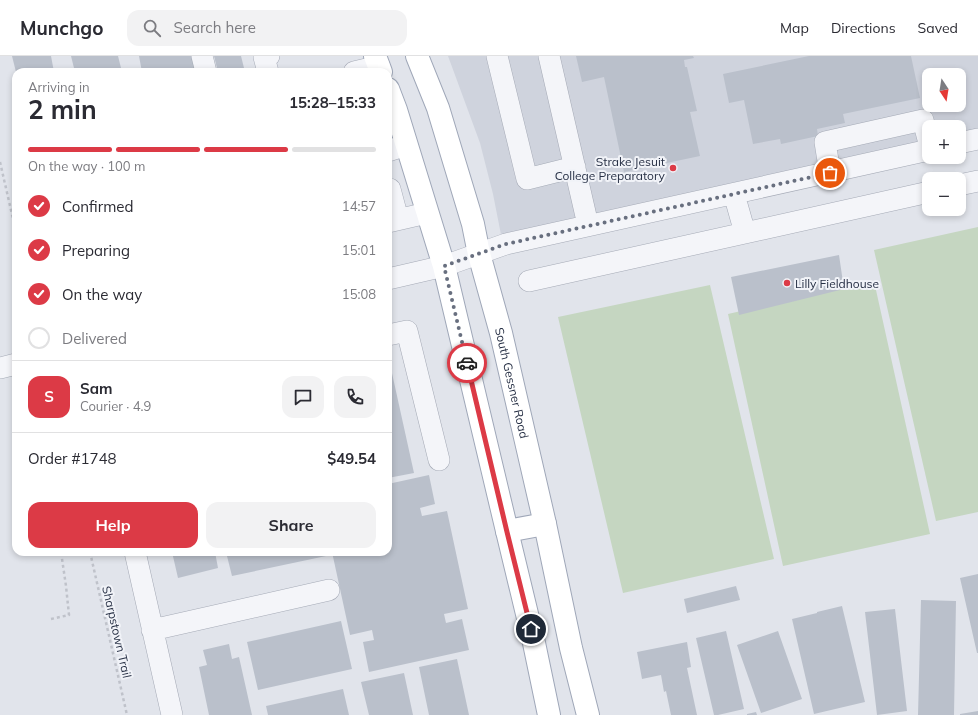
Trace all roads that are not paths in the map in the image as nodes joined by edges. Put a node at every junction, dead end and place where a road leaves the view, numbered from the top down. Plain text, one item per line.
1 (202, 56) edge
2 (269, 56) edge
3 (416, 56) edge
4 (497, 56) edge
5 (549, 56) edge
6 (378, 65) edge
7 (205, 68) edge
8 (267, 68) edge
9 (368, 68) edge
10 (392, 100) edge
11 (922, 120) edge
12 (978, 139) edge
13 (966, 142) edge
14 (397, 148) edge
15 (922, 152) edge
16 (575, 167) junction
17 (830, 173) junction
18 (978, 181) edge
19 (966, 184) edge
20 (734, 194) junction
21 (922, 194) edge
22 (392, 210) edge
23 (427, 213) junction
24 (393, 220) edge
25 (588, 225) junction
26 (745, 233) junction
27 (479, 254) junction
28 (444, 266) junction
29 (392, 278) edge
30 (529, 280) dead end
31 (392, 335) edge
32 (12, 365) edge
33 (0, 368) edge
34 (439, 460) dead end
35 (545, 524) junction
36 (507, 532) junction
37 (136, 556) edge
38 (329, 590) dead end
39 (152, 630) junction
40 (172, 715) edge
41 (549, 715) edge
42 (588, 715) edge

1 - 7 street
2 - 8 street
3 - 27 main road, South Gessner Road
4 - 16 street
5 - 16 street
6 - 9 street
10 - 14 main road
11 - 17 street
12 - 13 street
14 - 23 main road
15 - 17 street
16 - 25 street
17 - 20 street
18 - 19 street
20 - 25 street
20 - 26 street
21 - 26 street
22 - 24 street
23 - 24 street
23 - 28 main road
25 - 27 street
26 - 30 street
27 - 28 street
27 - 35 main road, South Gessner Road
28 - 29 street
28 - 36 main road
31 - 34 street
32 - 33 street
35 - 36 main road
35 - 42 main road, South Gessner Road
36 - 41 main road
37 - 39 street
38 - 39 street
39 - 40 street

